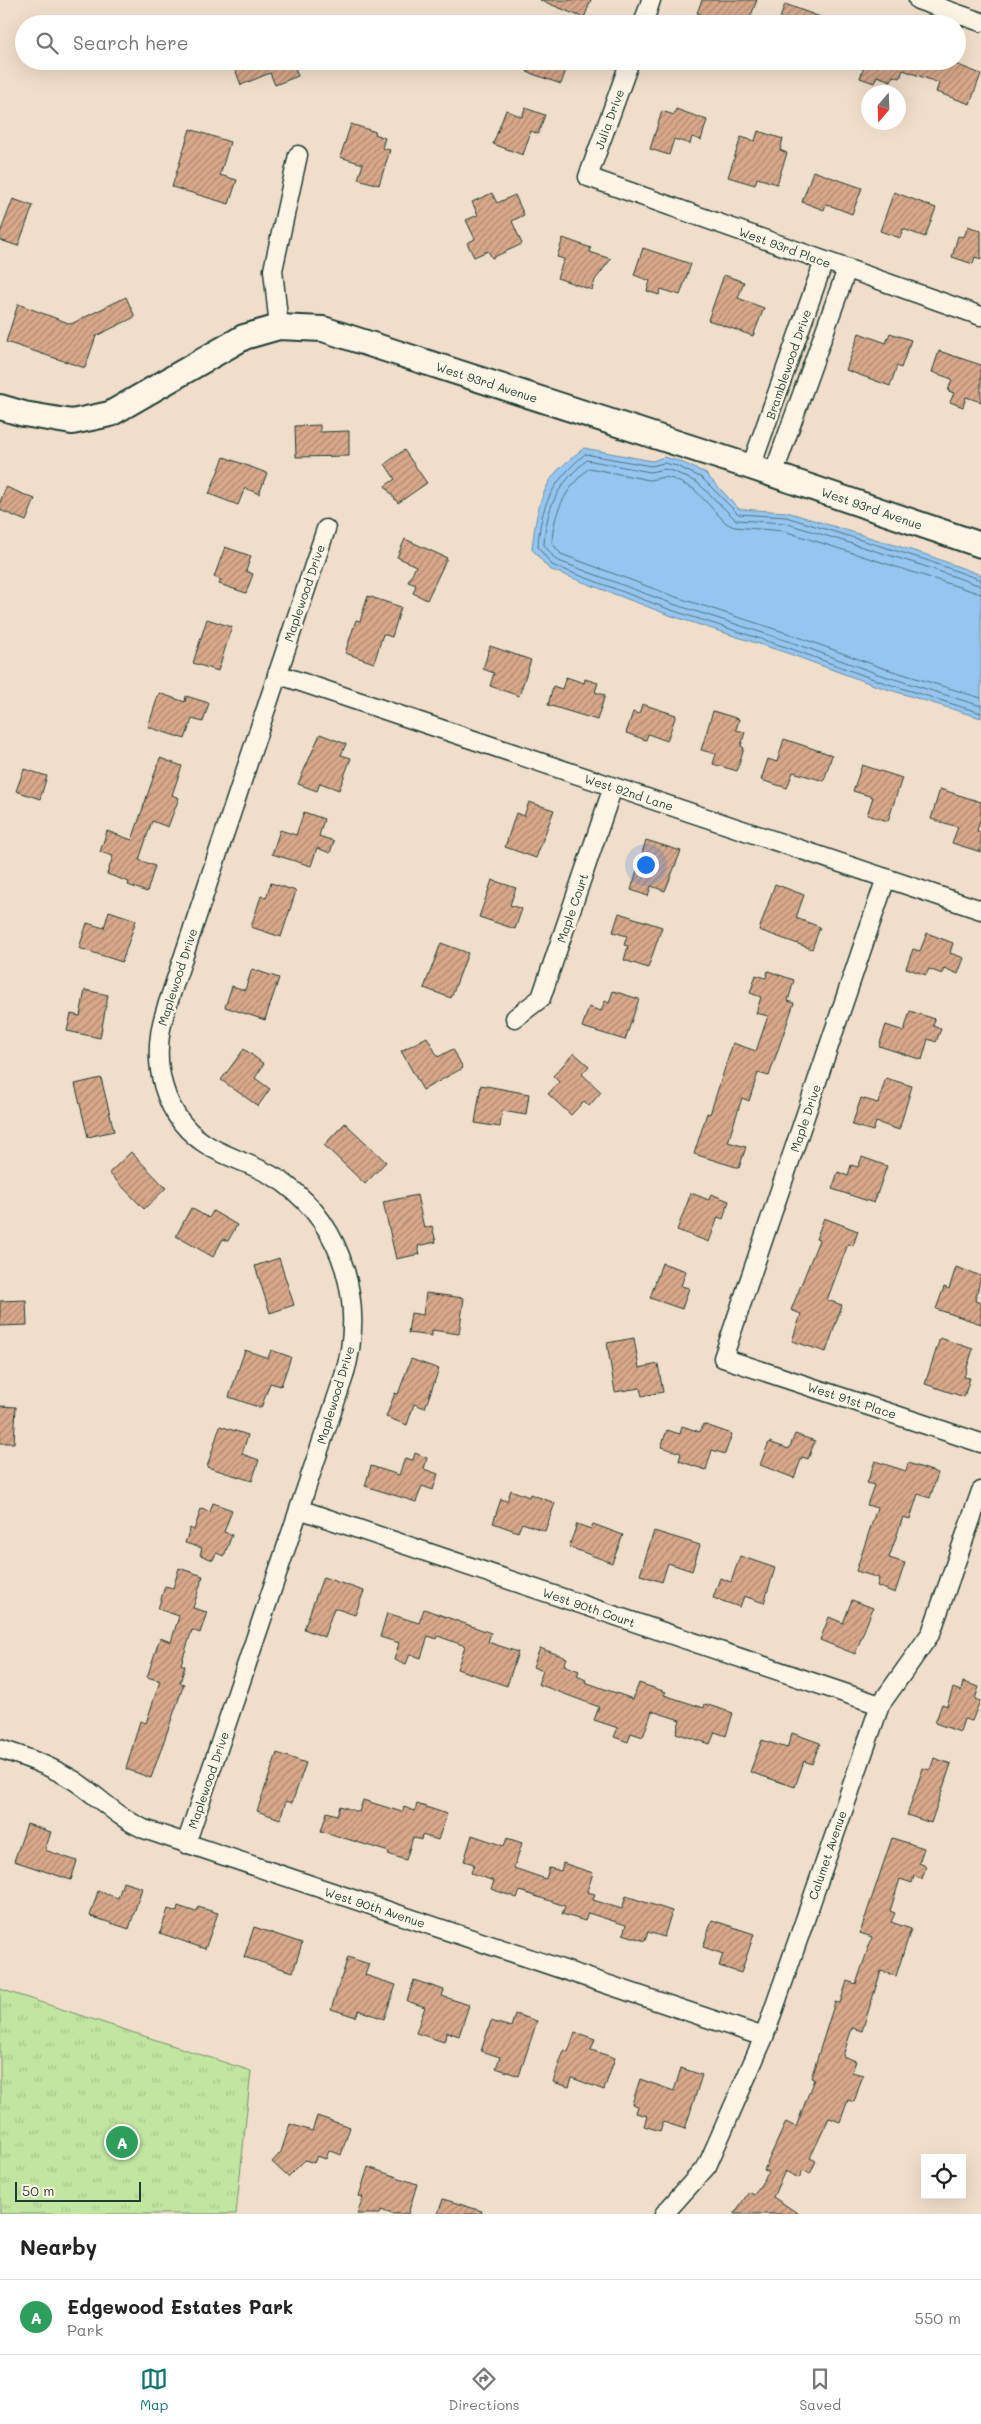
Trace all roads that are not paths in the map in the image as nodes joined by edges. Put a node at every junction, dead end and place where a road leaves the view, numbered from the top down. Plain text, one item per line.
1 (652, 0) edge
2 (918, 0) edge
3 (646, 15) edge
4 (961, 15) edge
5 (966, 17) edge
6 (981, 22) edge
7 (627, 70) edge
8 (298, 155) dead end
9 (588, 177) joint
10 (824, 261) junction
11 (847, 269) junction
12 (981, 316) edge
13 (279, 327) junction
14 (0, 407) edge
15 (751, 467) junction
16 (773, 475) junction
17 (326, 529) dead end
18 (981, 545) edge
19 (277, 674) junction
20 (613, 787) junction
21 (886, 878) junction
22 (981, 910) edge
23 (515, 1018) dead end
24 (723, 1358) joint
25 (981, 1443) edge
26 (981, 1491) edge
27 (299, 1509) junction
28 (880, 1705) junction
29 (0, 1749) edge
30 (186, 1844) junction
31 (764, 2037) junction
32 (664, 2214) edge

1 - 3 street
2 - 4 street
5 - 6 street
7 - 9 street, Julia Drive
8 - 13 street
9 - 10 street, West 93rd Place
10 - 11 street, West 93rd Place
10 - 15 street, Bramblewood Drive
11 - 12 street, West 93rd Place
11 - 16 street, Bramblewood Drive
13 - 14 street, West 93rd Avenue
13 - 15 street, West 93rd Avenue
15 - 16 street, West 93rd Avenue
16 - 18 street, West 93rd Avenue
17 - 19 street, Maplewood Drive
19 - 20 street, West 92nd Lane
19 - 27 street, Maplewood Drive
20 - 21 street, West 92nd Lane
20 - 23 street, Maple Court
21 - 22 street, West 92nd Lane
21 - 24 street, Maple Drive
24 - 25 street, West 91st Place
26 - 28 street, Calumet Avenue
27 - 28 street, West 90th Court
27 - 30 street, Maplewood Drive
28 - 31 street, Calumet Avenue
29 - 30 street, West 90th Avenue
30 - 31 street, West 90th Avenue
31 - 32 street, Calumet Avenue

